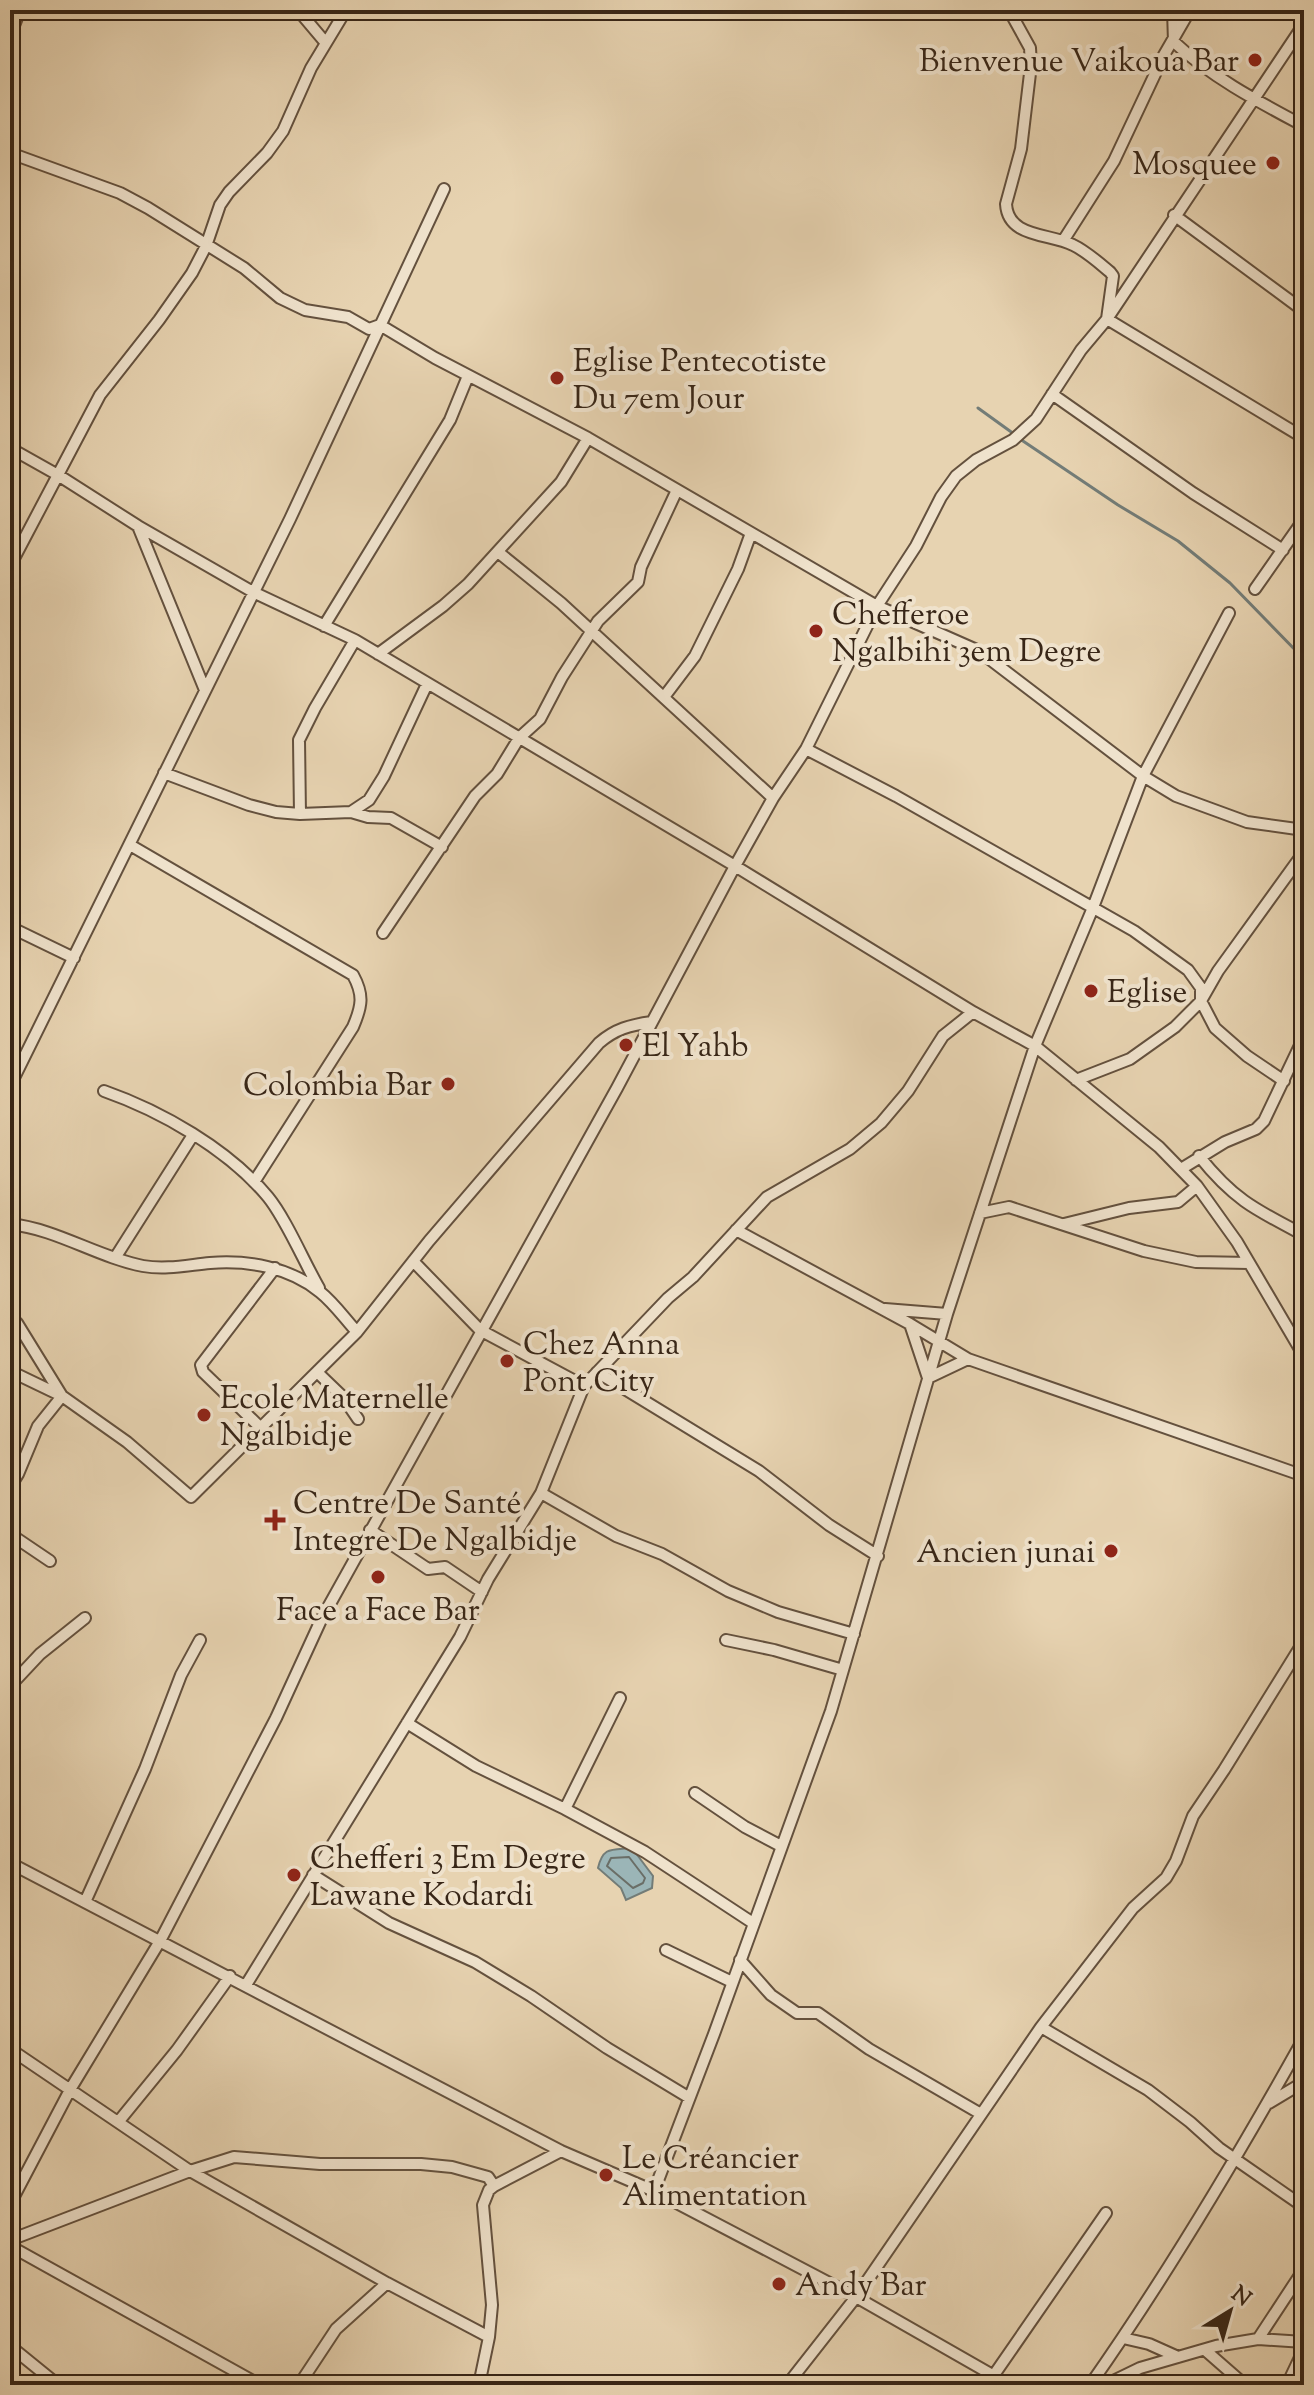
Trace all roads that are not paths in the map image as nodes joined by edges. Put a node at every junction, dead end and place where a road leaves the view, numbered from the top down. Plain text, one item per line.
1 (20, 10) edge
2 (298, 10) edge
3 (346, 10) edge
4 (1009, 10) edge
5 (1173, 10) edge
6 (1190, 10) edge
7 (1304, 24) edge
8 (10, 36) edge
9 (325, 42) junction
10 (1174, 42) junction
11 (1253, 99) junction
12 (1304, 126) edge
13 (10, 153) edge
14 (444, 189) dead end
15 (1174, 215) junction
16 (1063, 241) junction
17 (206, 246) junction
18 (1304, 311) edge
19 (1107, 319) junction
20 (380, 325) junction
21 (468, 376) junction
22 (1052, 394) junction
23 (588, 438) junction
24 (1304, 438) edge
25 (10, 448) edge
26 (58, 475) junction
27 (677, 490) junction
28 (1304, 519) edge
29 (138, 526) junction
30 (751, 533) junction
31 (1283, 550) junction
32 (498, 552) junction
33 (10, 566) edge
34 (1255, 589) dead end
35 (253, 592) junction
36 (877, 606) junction
37 (1229, 613) dead end
38 (324, 626) junction
39 (591, 631) junction
40 (355, 640) junction
41 (378, 654) junction
42 (427, 684) junction
43 (205, 690) junction
44 (664, 697) junction
45 (519, 738) junction
46 (806, 749) junction
47 (164, 773) junction
48 (1143, 776) junction
49 (773, 798) junction
50 (369, 800) junction
51 (351, 812) junction
52 (300, 814) junction
53 (368, 817) junction
54 (1304, 830) edge
55 (130, 845) junction
56 (442, 847) junction
57 (1304, 852) edge
58 (735, 866) junction
59 (1092, 910) junction
60 (10, 927) edge
61 (383, 933) dead end
62 (74, 958) junction
63 (1201, 1001) junction
64 (973, 1012) junction
65 (652, 1022) junction
66 (1304, 1037) edge
67 (1035, 1046) junction
68 (1076, 1080) junction
69 (1284, 1081) junction
70 (10, 1086) edge
71 (104, 1091) dead end
72 (193, 1135) junction
73 (1199, 1156) junction
74 (1181, 1169) junction
75 (254, 1182) junction
76 (1197, 1186) junction
77 (980, 1213) junction
78 (10, 1224) edge
79 (1062, 1225) junction
80 (736, 1230) junction
81 (1304, 1235) edge
82 (115, 1258) junction
83 (413, 1261) junction
84 (1249, 1263) junction
85 (275, 1268) junction
86 (321, 1293) junction
87 (879, 1308) junction
88 (947, 1314) junction
89 (10, 1318) edge
90 (910, 1324) junction
91 (480, 1330) junction
92 (357, 1332) junction
93 (940, 1341) junction
94 (1304, 1356) edge
95 (968, 1359) junction
96 (10, 1371) edge
97 (597, 1372) junction
98 (318, 1373) junction
99 (928, 1378) junction
100 (584, 1386) junction
101 (62, 1396) junction
102 (358, 1419) dead end
103 (262, 1429) junction
104 (1304, 1476) edge
105 (10, 1487) edge
106 (541, 1493) junction
107 (370, 1530) junction
108 (10, 1534) edge
109 (883, 1538) junction
110 (863, 1545) junction
111 (878, 1556) junction
112 (50, 1561) dead end
113 (482, 1592) junction
114 (85, 1618) dead end
115 (854, 1634) junction
116 (200, 1640) dead end
117 (726, 1640) dead end
118 (1304, 1641) edge
119 (843, 1670) junction
120 (11, 1683) edge
121 (620, 1698) dead end
122 (407, 1723) junction
123 (695, 1793) dead end
124 (565, 1809) junction
125 (781, 1846) junction
126 (10, 1863) edge
127 (313, 1875) junction
128 (85, 1902) junction
129 (753, 1923) junction
130 (160, 1941) junction
131 (666, 1950) dead end
132 (740, 1960) junction
133 (230, 1976) junction
134 (732, 1982) junction
135 (246, 1985) junction
136 (1041, 2027) junction
137 (1304, 2038) edge
138 (10, 2049) edge
139 (1304, 2082) edge
140 (71, 2088) junction
141 (688, 2097) junction
142 (1267, 2104) junction
143 (981, 2114) junction
144 (119, 2121) junction
145 (561, 2151) junction
146 (1234, 2158) junction
147 (190, 2171) junction
148 (494, 2186) junction
149 (654, 2191) junction
150 (11, 2199) edge
151 (1304, 2207) edge
152 (1106, 2213) dead end
153 (10, 2243) edge
154 (1304, 2269) edge
155 (387, 2283) junction
156 (856, 2297) junction
157 (489, 2337) junction
158 (1123, 2338) junction
159 (1258, 2339) junction
160 (1304, 2342) edge
161 (10, 2346) edge
162 (1304, 2349) edge
163 (1205, 2350) junction
164 (1178, 2357) junction
165 (990, 2380) edge
166 (58, 2385) edge
167 (260, 2385) edge
168 (299, 2385) edge
169 (479, 2385) edge
170 (787, 2385) edge
171 (1010, 2385) edge
172 (1090, 2385) edge
173 (1105, 2385) edge
174 (1245, 2385) edge
175 (1287, 2385) edge

1 - 8 street
2 - 9 street
3 - 9 street
4 - 16 street
5 - 10 street
6 - 10 street
7 - 11 street
9 - 17 street
10 - 11 street
10 - 16 street
11 - 12 street
11 - 15 street
13 - 17 street
14 - 20 street
15 - 18 street
15 - 19 street
16 - 19 street
17 - 20 street
17 - 26 street
19 - 22 street
19 - 24 street
20 - 21 street
20 - 35 street
21 - 23 street
21 - 38 street
22 - 31 street
22 - 36 street
23 - 27 street
23 - 32 street
25 - 26 street
26 - 29 street
26 - 33 street
27 - 30 street
27 - 39 street
28 - 31 street
29 - 35 street
29 - 43 street
30 - 36 street
30 - 44 street
31 - 34 street
32 - 39 street
32 - 41 street
35 - 38 street
35 - 43 street
36 - 46 street
36 - 48 street
37 - 48 street
38 - 40 street
39 - 44 street
39 - 45 street
40 - 41 street
40 - 52 street
41 - 42 street
42 - 45 street
42 - 50 street
43 - 47 street
44 - 49 street
45 - 56 street
45 - 58 street
46 - 49 street
46 - 59 street
47 - 52 street
47 - 55 street
48 - 54 street
48 - 59 street
49 - 58 street
50 - 51 street
50 - 53 street
51 - 52 street
51 - 53 street
53 - 56 street
55 - 62 street
55 - 75 street
56 - 61 street
57 - 63 street
58 - 64 street
58 - 65 street
59 - 63 street
59 - 67 street
60 - 62 street
62 - 70 street
63 - 68 street
63 - 69 street
64 - 67 street
64 - 80 street
65 - 83 street
65 - 91 street
66 - 69 street
67 - 68 street
67 - 77 street
68 - 74 street
69 - 73 street
71 - 72 street
72 - 75 street
72 - 82 street
73 - 74 street
73 - 81 street
74 - 76 street
75 - 86 street
76 - 79 street
76 - 84 street
77 - 79 street
77 - 88 street
78 - 82 street
79 - 84 street
80 - 87 street
80 - 97 street
82 - 85 street
83 - 91 street
83 - 92 street
84 - 94 street
85 - 86 street
85 - 103 street
86 - 92 street
87 - 88 street
87 - 90 street
88 - 93 street
89 - 101 street
90 - 93 street
90 - 99 street
91 - 100 street
91 - 107 street
92 - 98 street
93 - 95 street
93 - 99 street
95 - 99 street
95 - 104 street
96 - 101 street
97 - 100 street
97 - 110 street
98 - 102 street
98 - 103 street
99 - 109 street
100 - 106 street
101 - 103 street
101 - 105 street
106 - 113 street
106 - 115 street
107 - 113 street
107 - 130 street
108 - 112 street
109 - 110 street
109 - 111 street
110 - 111 street
111 - 115 street
113 - 122 street
114 - 120 street
115 - 119 street
116 - 128 street
117 - 119 street
118 - 136 street
119 - 125 street
121 - 124 street
122 - 124 street
122 - 127 street
123 - 125 street
124 - 129 street
125 - 129 street
126 - 128 street
127 - 135 street
127 - 141 street
128 - 130 street
129 - 132 street
130 - 133 street
130 - 140 street
131 - 134 street
132 - 134 street
132 - 143 street
133 - 135 street
133 - 144 street
134 - 141 street
135 - 145 street
136 - 143 street
136 - 146 street
137 - 142 street
138 - 140 street
139 - 142 street
140 - 144 street
140 - 150 street
141 - 149 street
142 - 146 street
143 - 156 street
144 - 147 street
145 - 148 street
145 - 149 street
146 - 151 street
146 - 158 street
147 - 148 street
147 - 153 street
147 - 155 street
148 - 157 street
149 - 156 street
152 - 165 street
153 - 167 street
154 - 159 street
155 - 157 street
155 - 168 street
156 - 165 street
156 - 170 street
157 - 169 street
158 - 164 street
158 - 172 street
159 - 160 street
159 - 163 street
161 - 166 street
162 - 175 street
163 - 164 street
163 - 174 street
164 - 173 street
165 - 171 street

